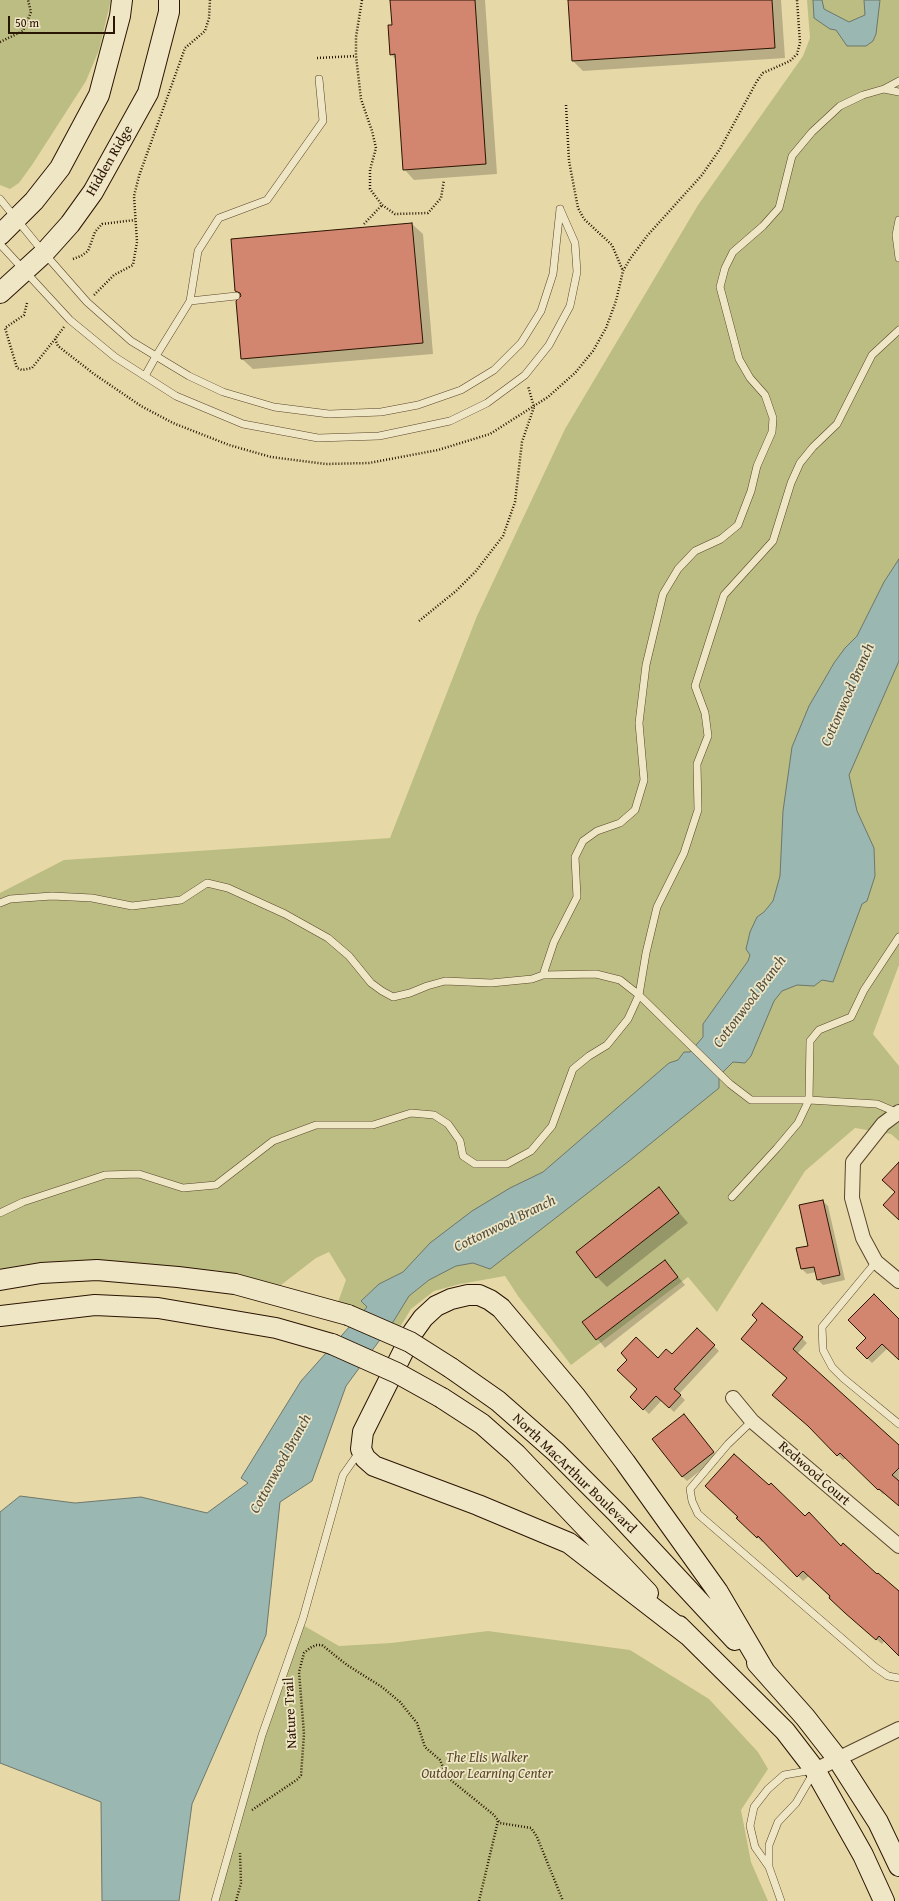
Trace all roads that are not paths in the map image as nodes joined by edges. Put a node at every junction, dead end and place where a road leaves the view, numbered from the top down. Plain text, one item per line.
1 (122, 0) edge
2 (169, 0) edge
3 (318, 79) dead end
4 (899, 81) edge
5 (884, 89) junction
6 (899, 92) edge
7 (0, 199) edge
8 (17, 218) junction
9 (899, 220) edge
10 (0, 235) edge
11 (0, 244) edge
12 (44, 253) junction
13 (899, 258) edge
14 (25, 272) junction
15 (0, 293) edge
16 (236, 296) dead end
17 (190, 301) junction
18 (899, 330) edge
19 (156, 356) junction
20 (145, 376) junction
21 (0, 903) edge
22 (899, 938) edge
23 (543, 975) junction
24 (640, 995) junction
25 (809, 1100) junction
26 (898, 1112) edge
27 (732, 1197) dead end
28 (0, 1213) edge
29 (876, 1262) junction
30 (0, 1280) edge
31 (899, 1282) edge
32 (0, 1316) edge
33 (733, 1398) dead end
34 (752, 1421) junction
35 (899, 1424) edge
36 (361, 1449) junction
37 (899, 1546) edge
38 (688, 1635) junction
39 (765, 1672) junction
40 (899, 1678) edge
41 (899, 1729) edge
42 (837, 1758) junction
43 (815, 1770) junction
44 (899, 1866) edge
45 (769, 1867) junction
46 (215, 1901) edge
47 (782, 1901) edge
48 (884, 1901) edge

1 - 8 main road
2 - 12 main road, Hidden Ridge
3 - 17 lane
4 - 5 lane
5 - 6 lane
5 - 23 lane
7 - 8 lane
8 - 10 main road
8 - 12 lane
9 - 13 lane
11 - 14 lane
12 - 14 main road, Hidden Ridge
12 - 19 lane
14 - 15 main road, Hidden Ridge
14 - 20 lane
16 - 17 lane
17 - 19 lane
18 - 24 lane
19 - 20 lane
19 - 20 lane
21 - 23 lane
22 - 25 lane
23 - 24 lane
24 - 25 lane
24 - 28 lane
25 - 26 lane
25 - 27 lane
26 - 29 street
29 - 31 street
29 - 35 lane
30 - 39 main road, North MacArthur Boulevard, bridge
32 - 38 main road, North MacArthur Boulevard, bridge
33 - 34 street, Redwood Court
34 - 37 street, Redwood Court
34 - 40 lane
36 - 38 main road
36 - 39 main road
36 - 46 lane
38 - 43 main road, North MacArthur Boulevard
39 - 42 main road, North MacArthur Boulevard
41 - 42 street
42 - 43 street
42 - 44 main road, North MacArthur Boulevard
43 - 45 lane
43 - 45 lane
43 - 48 main road, North MacArthur Boulevard
45 - 47 lane

